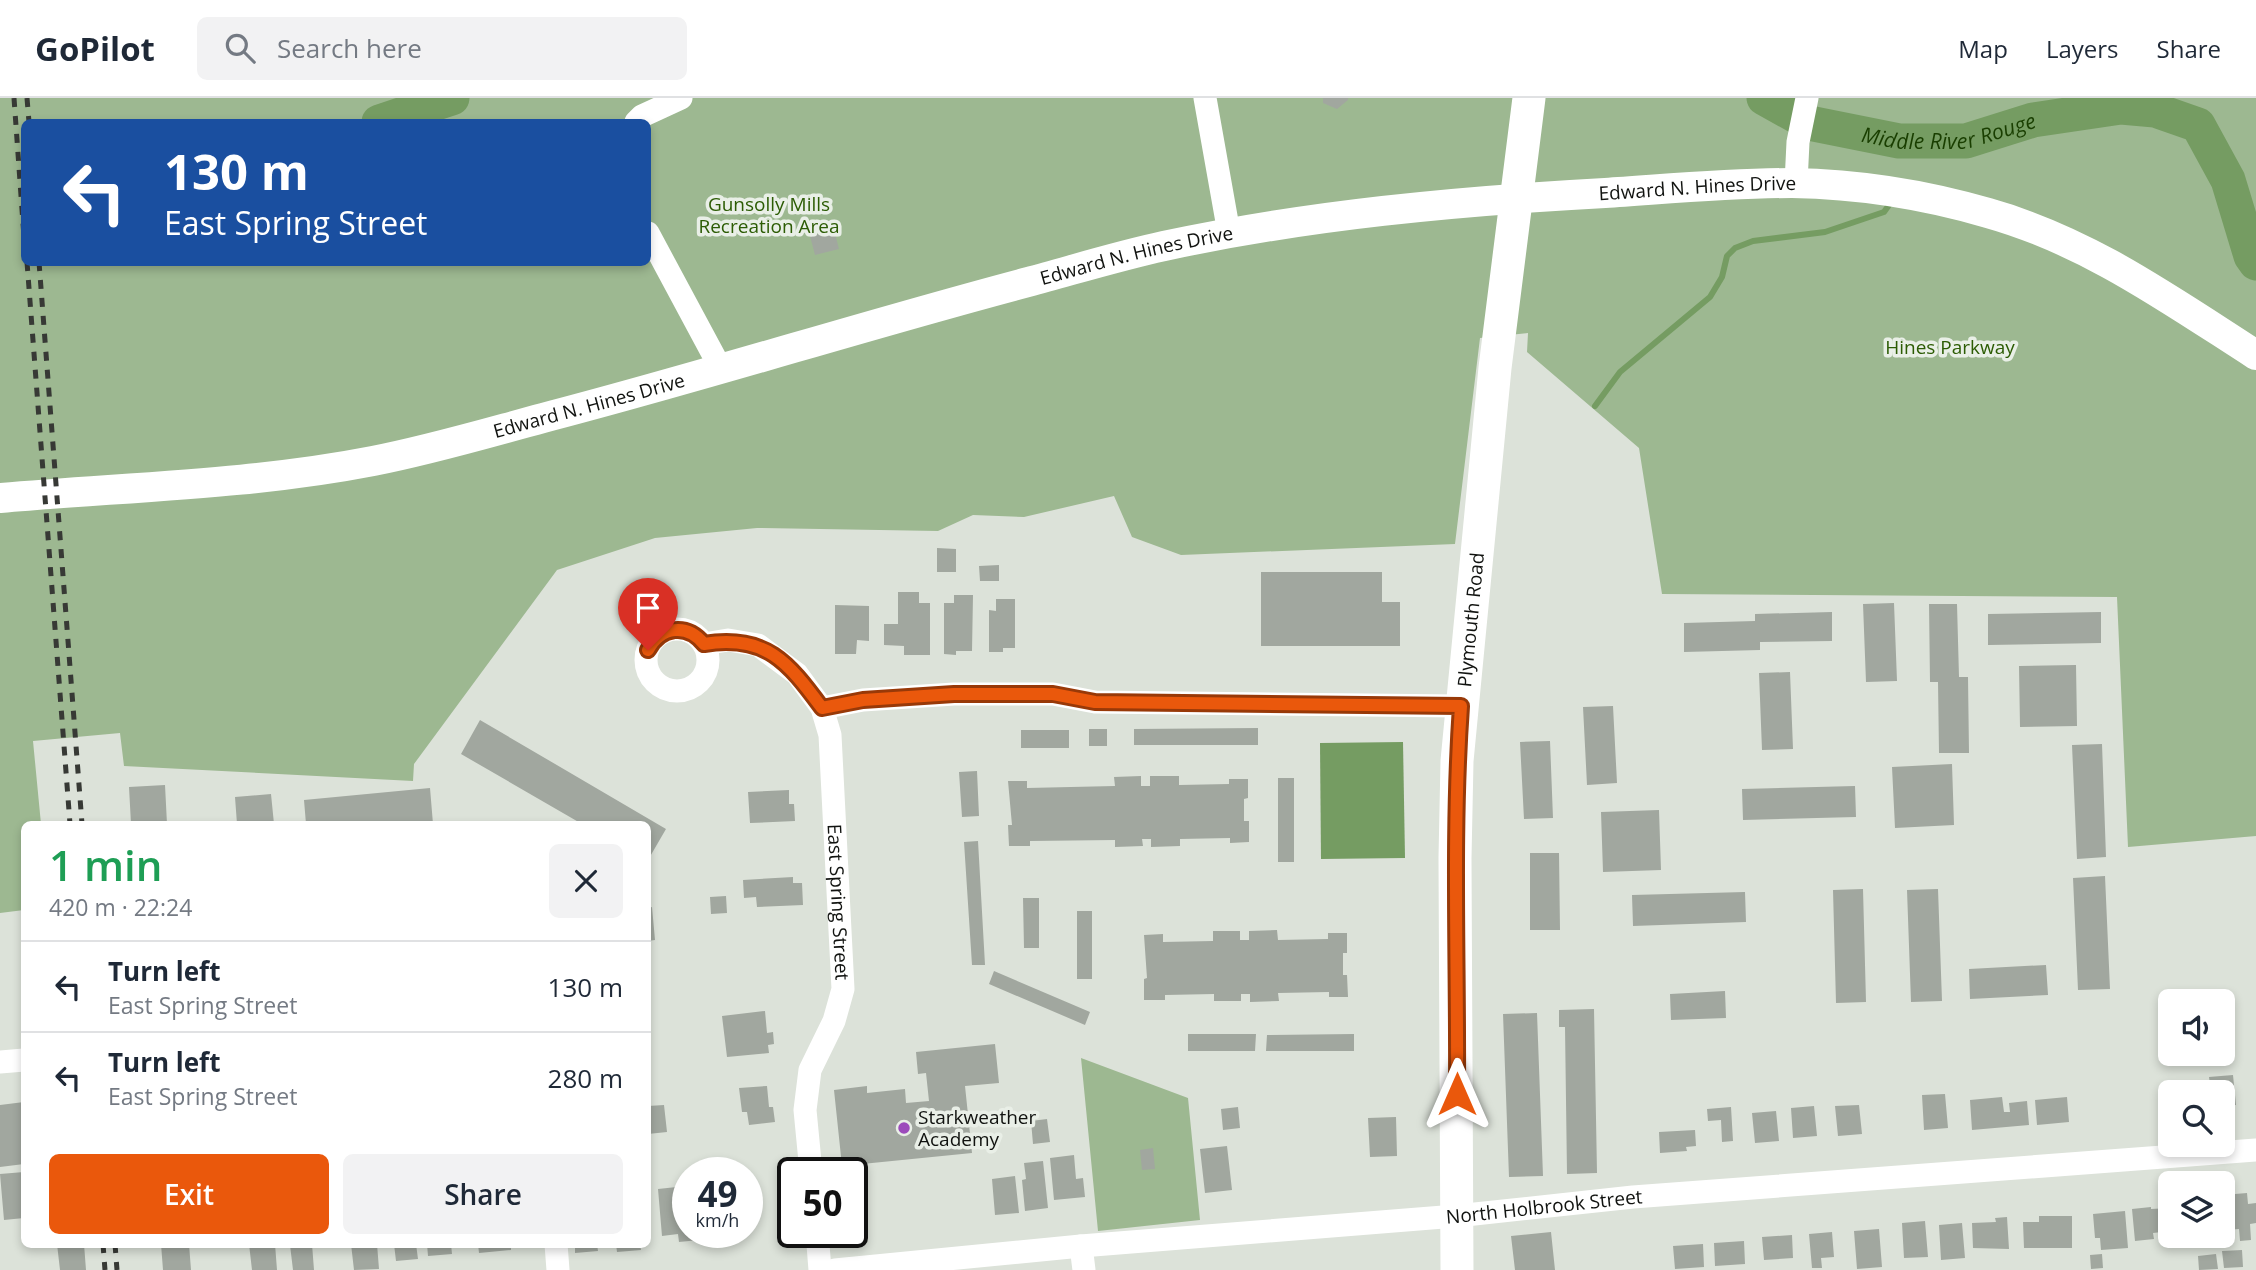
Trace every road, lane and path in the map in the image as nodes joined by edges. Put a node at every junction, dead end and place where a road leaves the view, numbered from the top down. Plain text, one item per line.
1 (681, 98) edge
2 (1205, 98) edge
3 (1529, 98) edge
4 (1807, 98) edge
5 (639, 119) edge
6 (1796, 183) junction
7 (1229, 233) junction
8 (651, 239) edge
9 (2256, 355) edge
10 (721, 369) junction
11 (0, 498) edge
12 (704, 644) dead end
13 (1461, 706) junction
14 (822, 708) junction
15 (21, 1060) edge
16 (0, 1062) edge
17 (2256, 1150) edge
18 (810, 1157) edge
19 (1456, 1216) junction
20 (1081, 1246) junction
21 (556, 1248) edge
22 (818, 1248) edge
23 (558, 1270) edge
24 (820, 1270) edge
25 (835, 1270) edge
26 (1084, 1270) edge
27 (1457, 1270) edge

1 - 5 street
2 - 7 street
3 - 13 main road, Plymouth Road
4 - 6 street
6 - 7 street, Edward N. Hines Drive
6 - 9 street, Edward N. Hines Drive
7 - 10 street, Edward N. Hines Drive
8 - 10 street
10 - 11 street, Edward N. Hines Drive
12 - 14 street, East Spring Street
13 - 14 street
13 - 19 main road, Plymouth Road
14 - 18 street, East Spring Street
15 - 16 street
17 - 19 street, North Holbrook Street
19 - 20 street, North Holbrook Street
19 - 27 main road, Plymouth Road
20 - 25 street, North Holbrook Street
20 - 26 street
21 - 23 street
22 - 24 street

